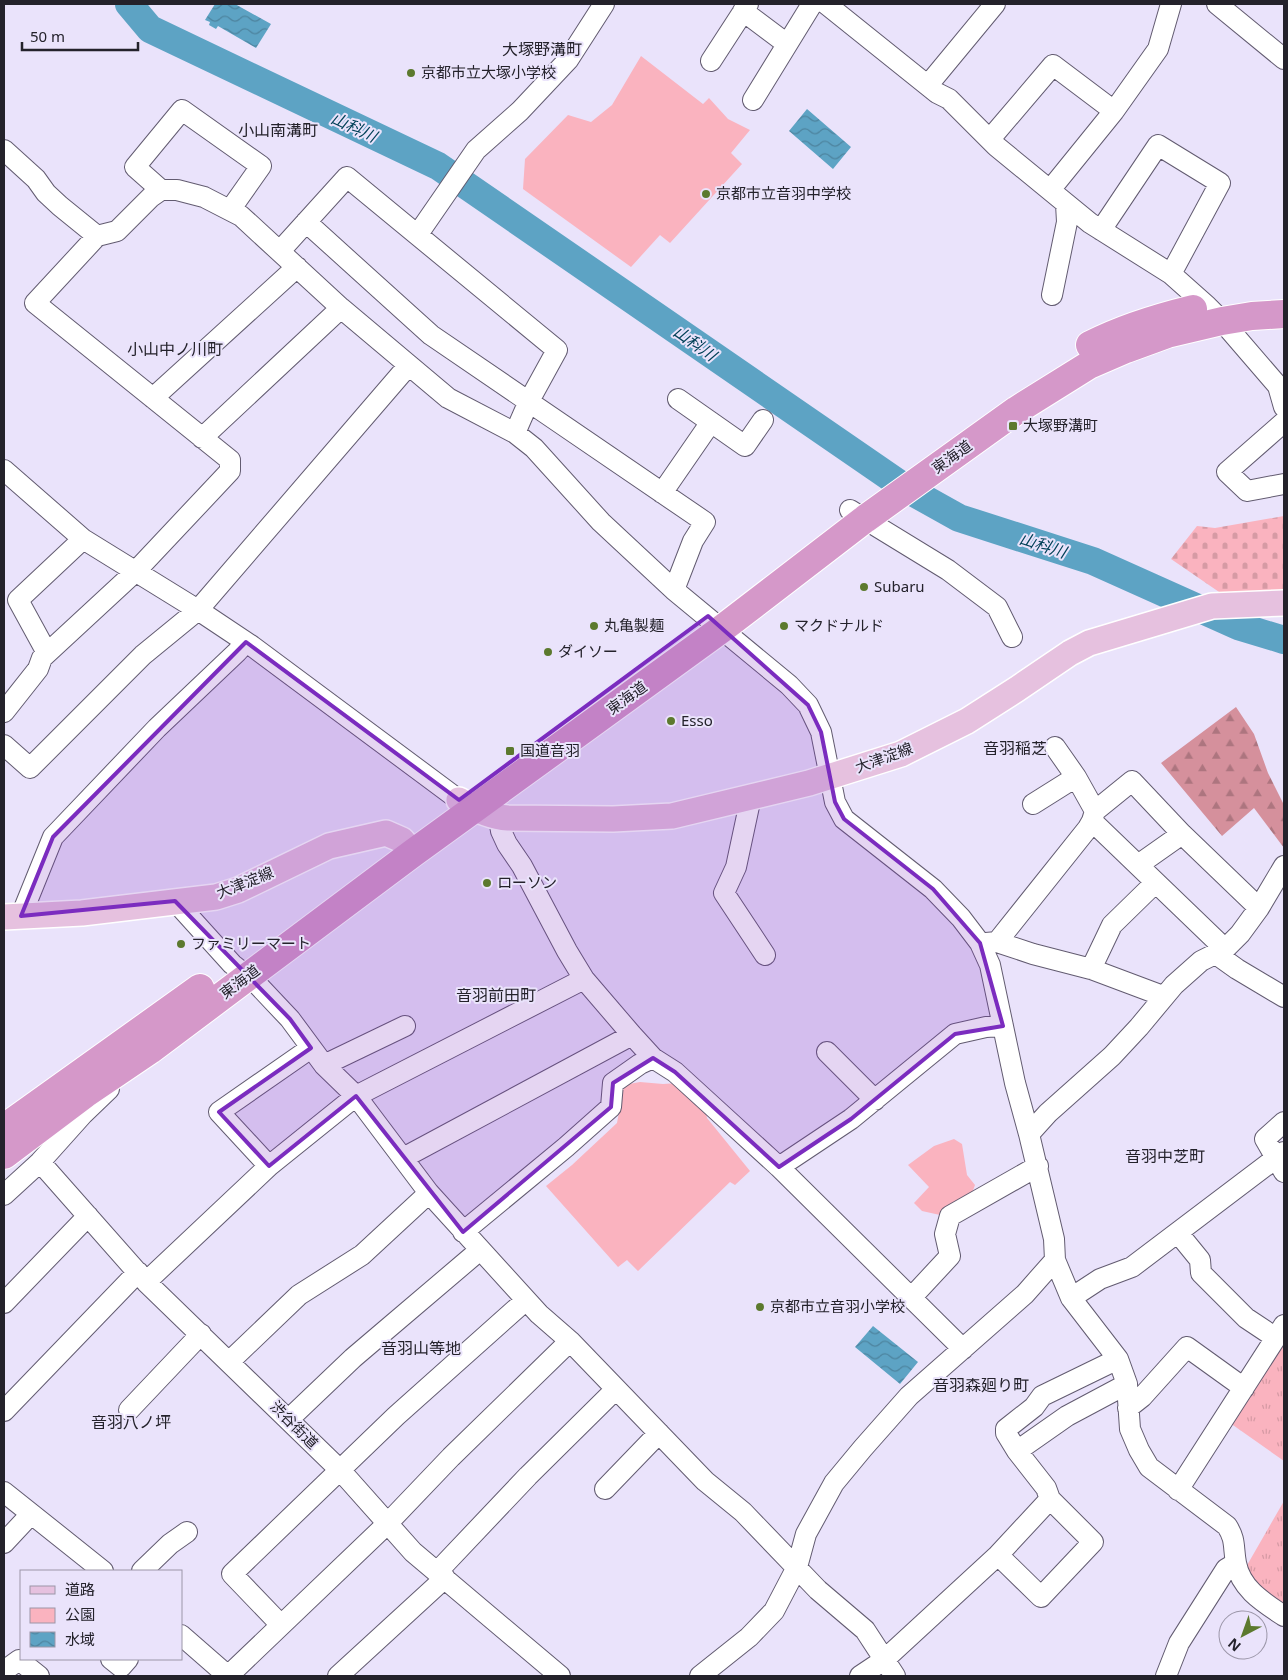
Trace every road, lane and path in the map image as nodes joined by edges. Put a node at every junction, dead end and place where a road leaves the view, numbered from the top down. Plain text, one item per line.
1 (604, 4) edge
2 (812, 4) edge
3 (995, 4) edge
4 (1171, 4) edge
5 (1218, 4) edge
6 (745, 7) edge
7 (838, 8) edge
8 (787, 44) junction
9 (1284, 59) edge
10 (711, 61) dead end
11 (928, 85) junction
12 (753, 100) dead end
13 (1114, 111) junction
14 (990, 139) junction
15 (4, 150) edge
16 (161, 190) junction
17 (1050, 190) junction
18 (1066, 204) junction
19 (230, 210) junction
20 (306, 222) junction
21 (1101, 230) junction
22 (418, 234) junction
23 (97, 236) junction
24 (280, 250) junction
25 (297, 268) junction
26 (1171, 274) junction
27 (1052, 295) dead end
28 (1284, 295) edge
29 (341, 308) junction
30 (1214, 313) junction
31 (1284, 314) edge
32 (408, 366) junction
33 (153, 398) junction
34 (678, 399) dead end
35 (529, 401) junction
36 (1284, 407) edge
37 (763, 420) dead end
38 (711, 422) junction
39 (1284, 422) edge
40 (515, 434) junction
41 (202, 438) junction
42 (4, 470) edge
43 (1284, 484) edge
44 (662, 493) junction
45 (858, 514) junction
46 (83, 539) junction
47 (135, 572) junction
48 (674, 590) junction
49 (1284, 603) edge
50 (198, 610) junction
51 (716, 622) junction
52 (1012, 637) dead end
53 (246, 642) junction
54 (47, 653) junction
55 (4, 712) edge
56 (4, 745) edge
57 (1055, 746) dead end
58 (830, 776) junction
59 (1076, 777) junction
60 (751, 797) junction
61 (466, 804) junction
62 (1033, 804) dead end
63 (1094, 816) junction
64 (499, 818) junction
65 (1182, 834) junction
66 (408, 846) junction
67 (1138, 865) junction
68 (1284, 866) edge
69 (1155, 883) junction
70 (174, 901) junction
71 (1260, 908) junction
72 (12, 916) edge
73 (989, 942) junction
74 (1220, 951) junction
75 (765, 955) dead end
76 (1091, 969) junction
77 (240, 970) junction
78 (584, 979) junction
79 (1282, 992) edge
80 (1163, 996) junction
81 (405, 1026) dead end
82 (1003, 1026) junction
83 (632, 1035) junction
84 (310, 1048) junction
85 (150, 1050) junction
86 (827, 1052) dead end
87 (653, 1058) junction
88 (324, 1065) junction
89 (356, 1096) junction
90 (875, 1100) junction
91 (1284, 1122) edge
92 (4, 1128) edge
93 (1029, 1134) junction
94 (4, 1155) edge
95 (402, 1158) junction
96 (1282, 1161) edge
97 (40, 1162) junction
98 (269, 1166) junction
99 (1038, 1166) junction
100 (779, 1167) junction
101 (429, 1193) junction
102 (4, 1194) edge
103 (88, 1216) junction
104 (463, 1232) junction
105 (1178, 1233) junction
106 (480, 1250) junction
107 (1055, 1260) junction
108 (142, 1277) junction
109 (911, 1298) junction
110 (1071, 1298) junction
111 (526, 1300) junction
112 (4, 1303) edge
113 (1280, 1332) edge
114 (201, 1334) junction
115 (570, 1341) junction
116 (963, 1349) junction
117 (1118, 1360) junction
118 (230, 1362) junction
119 (1127, 1384) junction
120 (616, 1388) junction
121 (1244, 1388) junction
122 (1128, 1408) junction
123 (129, 1410) dead end
124 (4, 1411) edge
125 (288, 1419) junction
126 (659, 1434) junction
127 (1017, 1451) junction
128 (340, 1470) junction
129 (605, 1489) dead end
130 (1178, 1490) junction
131 (4, 1492) edge
132 (1050, 1499) junction
133 (31, 1514) junction
134 (387, 1524) junction
135 (187, 1532) dead end
136 (4, 1544) edge
137 (998, 1555) junction
138 (1236, 1563) junction
139 (797, 1567) junction
140 (103, 1570) edge
141 (143, 1570) edge
142 (441, 1574) junction
143 (1284, 1616) edge
144 (281, 1625) junction
145 (182, 1636) edge
146 (112, 1660) edge
147 (127, 1660) edge
148 (890, 1668) edge
149 (4, 1670) edge
150 (221, 1674) edge
151 (39, 1676) edge
152 (338, 1676) edge
153 (560, 1676) edge
154 (700, 1676) edge
155 (860, 1676) edge
156 (1166, 1676) edge

1 - 22 street
2 - 8 street
3 - 11 street
4 - 13 street
5 - 9 street
6 - 8 street
6 - 10 street
7 - 11 street
8 - 12 street
11 - 14 street
13 - 14 street
13 - 17 street
14 - 17 street
15 - 23 street
16 - 19 street
16 - 19 street
16 - 23 street
17 - 18 street
18 - 21 street
18 - 27 street
19 - 24 street
20 - 22 street
20 - 24 street
20 - 35 street
21 - 26 street
21 - 26 street
22 - 35 street
23 - 33 street
24 - 25 street
25 - 29 street
25 - 33 street
26 - 30 street
28 - 30 highway, 東海道
29 - 32 street
29 - 41 street
30 - 31 highway, 東海道
30 - 36 street
30 - 45 highway, 東海道
32 - 40 street
32 - 50 street
33 - 41 street
34 - 38 street
35 - 40 street
35 - 44 street
37 - 38 street
38 - 44 street
39 - 43 street
40 - 48 street
41 - 47 street
42 - 46 street
44 - 48 street
45 - 51 highway, 東海道
45 - 52 street
46 - 47 street
46 - 54 street
47 - 50 street
47 - 54 street
48 - 51 street
49 - 58 main road, 大津淀線
50 - 53 street
50 - 56 street
51 - 58 street
51 - 61 highway, 東海道
53 - 61 street
53 - 72 street
54 - 55 street
57 - 59 street
58 - 60 main road, 大津淀線
58 - 73 street
59 - 62 street
59 - 63 street
60 - 64 main road, 大津淀線
60 - 75 street
61 - 64 main road, 大津淀線
61 - 66 highway, 東海道
63 - 65 street
63 - 67 street
63 - 73 street
64 - 78 street
65 - 67 street
65 - 71 street
66 - 70 main road, 大津淀線
66 - 77 highway, 東海道
67 - 69 street
68 - 71 street
69 - 74 street
69 - 76 street
70 - 72 main road, 大津淀線
70 - 77 street
71 - 74 street
73 - 76 street
73 - 82 street
74 - 79 street
74 - 80 street
76 - 80 street
77 - 84 street
77 - 85 highway, 東海道
77 - 92 highway, 東海道
78 - 83 street
78 - 89 street
80 - 93 street
81 - 88 street
82 - 90 street
82 - 93 street
83 - 87 street
83 - 95 street
84 - 88 street
84 - 98 street
85 - 94 highway, 東海道
85 - 97 street
86 - 90 street
87 - 100 street
87 - 104 street
88 - 89 street
89 - 95 street
89 - 98 street
90 - 100 street
91 - 96 street
93 - 99 street
95 - 101 street
96 - 105 street
97 - 102 street
97 - 103 street, 渋谷街道
98 - 108 street
99 - 107 street
99 - 109 street
100 - 109 street
101 - 104 street
101 - 118 street
103 - 108 street, 渋谷街道
103 - 112 street
104 - 106 street
105 - 110 street
105 - 113 street
106 - 111 street
106 - 125 street
107 - 110 street
107 - 116 street
108 - 114 street, 渋谷街道
108 - 124 street
109 - 116 street
110 - 117 street
111 - 115 street
111 - 128 street
113 - 121 street
114 - 118 street, 渋谷街道
114 - 123 street
115 - 120 street
115 - 134 street
116 - 139 street
117 - 119 street
117 - 127 street
118 - 125 street, 渋谷街道
119 - 122 street
119 - 127 street
120 - 126 street
120 - 142 street
121 - 122 street
121 - 130 street
122 - 130 street
125 - 128 street, 渋谷街道
126 - 129 street
126 - 139 street
127 - 132 street
128 - 134 street, 渋谷街道
128 - 144 street
130 - 138 street
131 - 133 street
132 - 137 street
132 - 137 street
133 - 136 street
133 - 140 street
134 - 142 street, 渋谷街道
134 - 144 street
135 - 141 street
137 - 148 street
138 - 143 street
138 - 156 street
139 - 148 street
139 - 154 street
142 - 152 street
142 - 153 street, 渋谷街道
144 - 150 street
145 - 150 street
146 - 147 street
148 - 155 street
149 - 151 street

